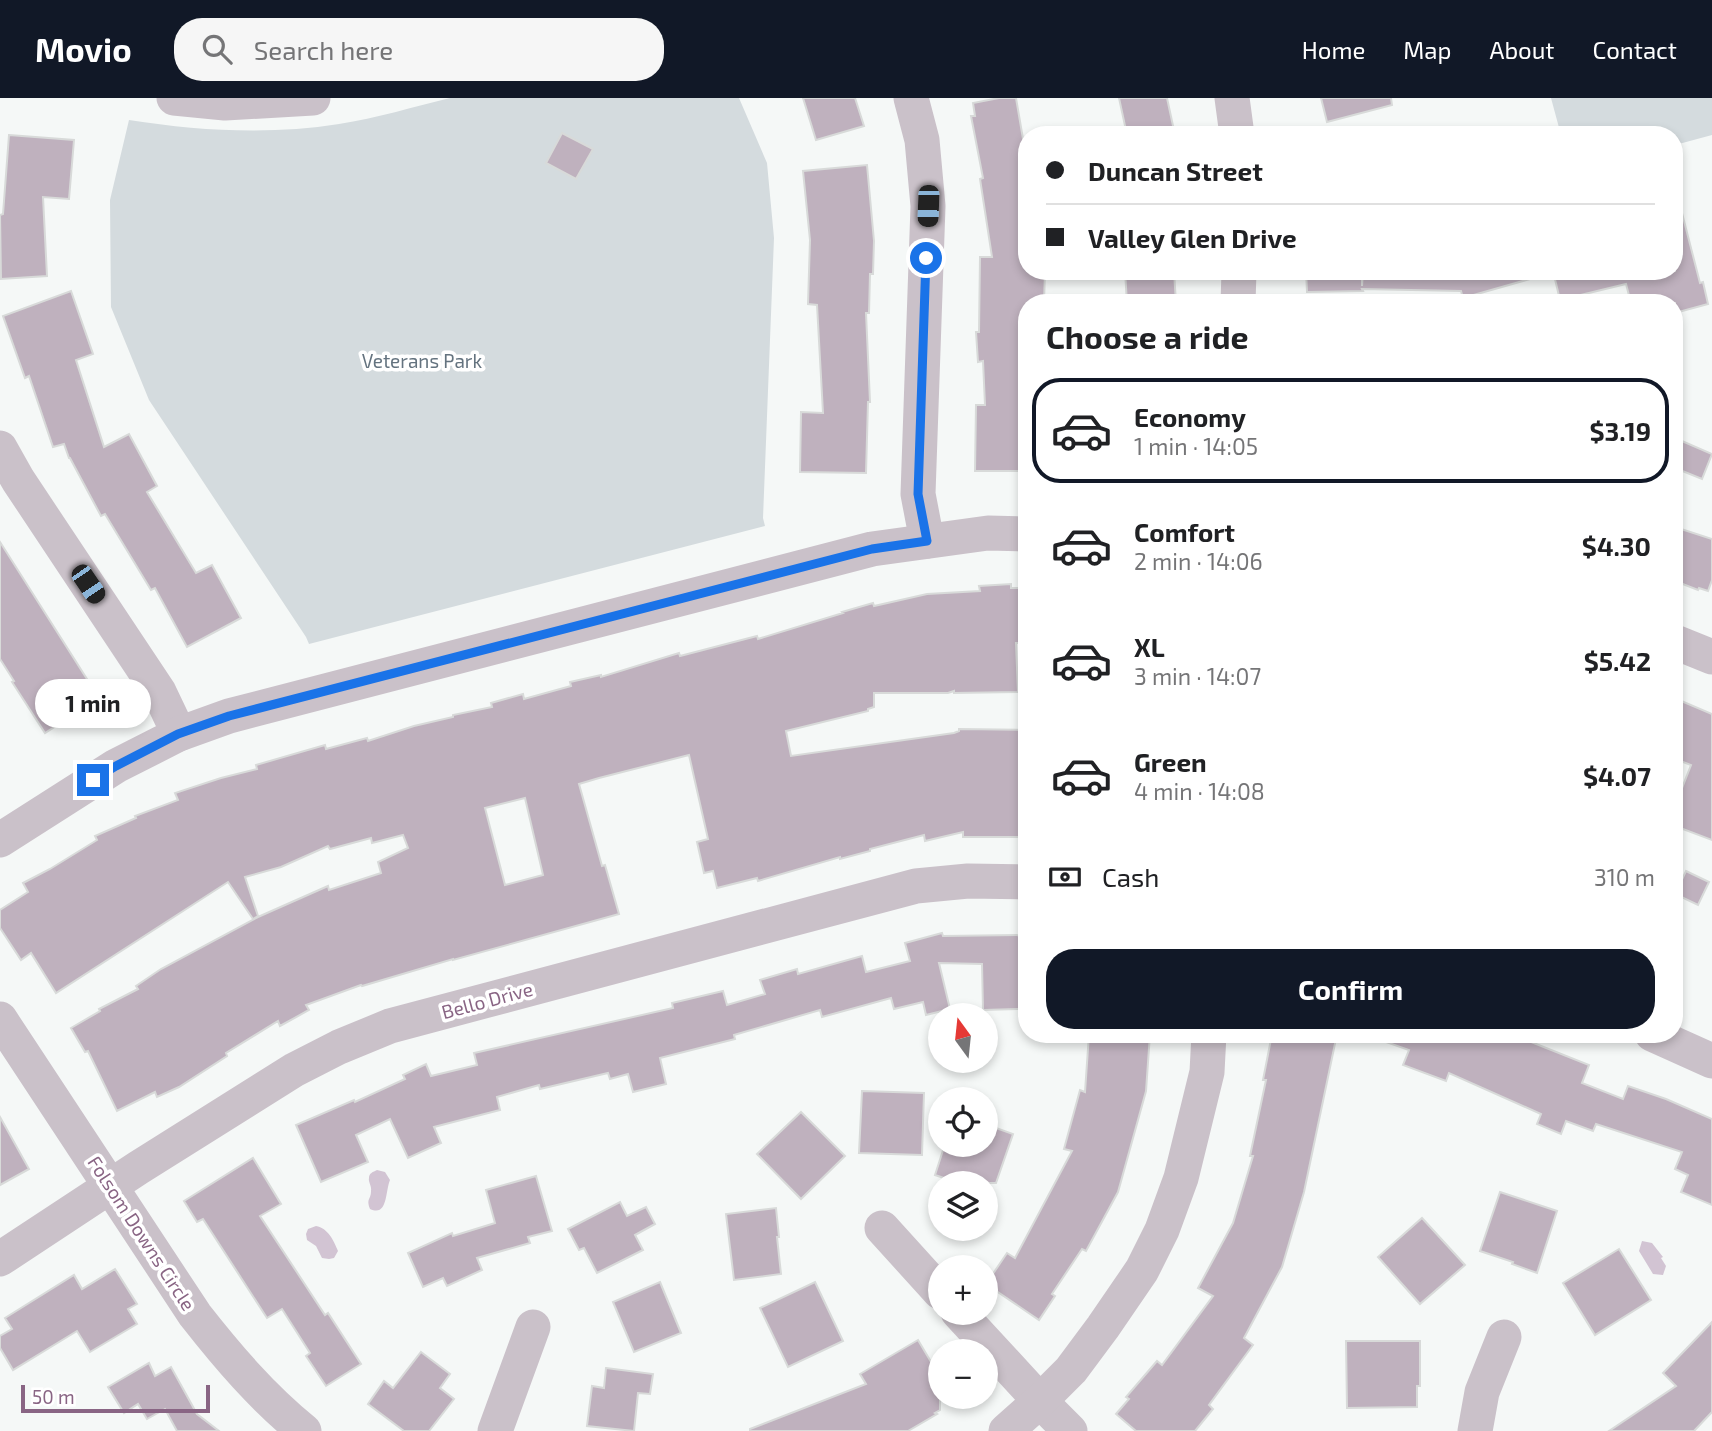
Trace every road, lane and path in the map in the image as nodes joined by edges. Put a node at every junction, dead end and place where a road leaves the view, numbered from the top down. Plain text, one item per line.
1 (174, 98) edge
2 (313, 98) edge
3 (911, 98) edge
4 (1232, 98) edge
5 (1236, 126) edge
6 (0, 448) edge
7 (1018, 534) edge
8 (927, 541) junction
9 (1683, 645) edge
10 (1712, 657) edge
11 (178, 734) junction
12 (0, 839) edge
13 (1018, 882) edge
14 (0, 1018) edge
15 (1208, 1043) edge
16 (1672, 1043) edge
17 (1712, 1061) edge
18 (111, 1186) junction
19 (881, 1228) dead end
20 (0, 1259) edge
21 (928, 1279) edge
22 (970, 1325) edge
23 (533, 1327) dead end
24 (1504, 1337) dead end
25 (1040, 1401) junction
26 (304, 1431) edge
27 (495, 1431) edge
28 (1006, 1431) edge
29 (1070, 1431) edge
30 (1475, 1431) edge

1 - 2 street
3 - 8 street
4 - 5 street
6 - 11 street
7 - 8 street
8 - 11 street
9 - 10 street
11 - 12 street
13 - 18 street, Bello Drive
14 - 18 street, Folsom Downs Circle
15 - 25 street
16 - 17 street
18 - 20 street, Bello Drive
18 - 26 street, Folsom Downs Circle
19 - 21 street
22 - 25 street
23 - 27 street
24 - 30 street
25 - 28 street
25 - 29 street

